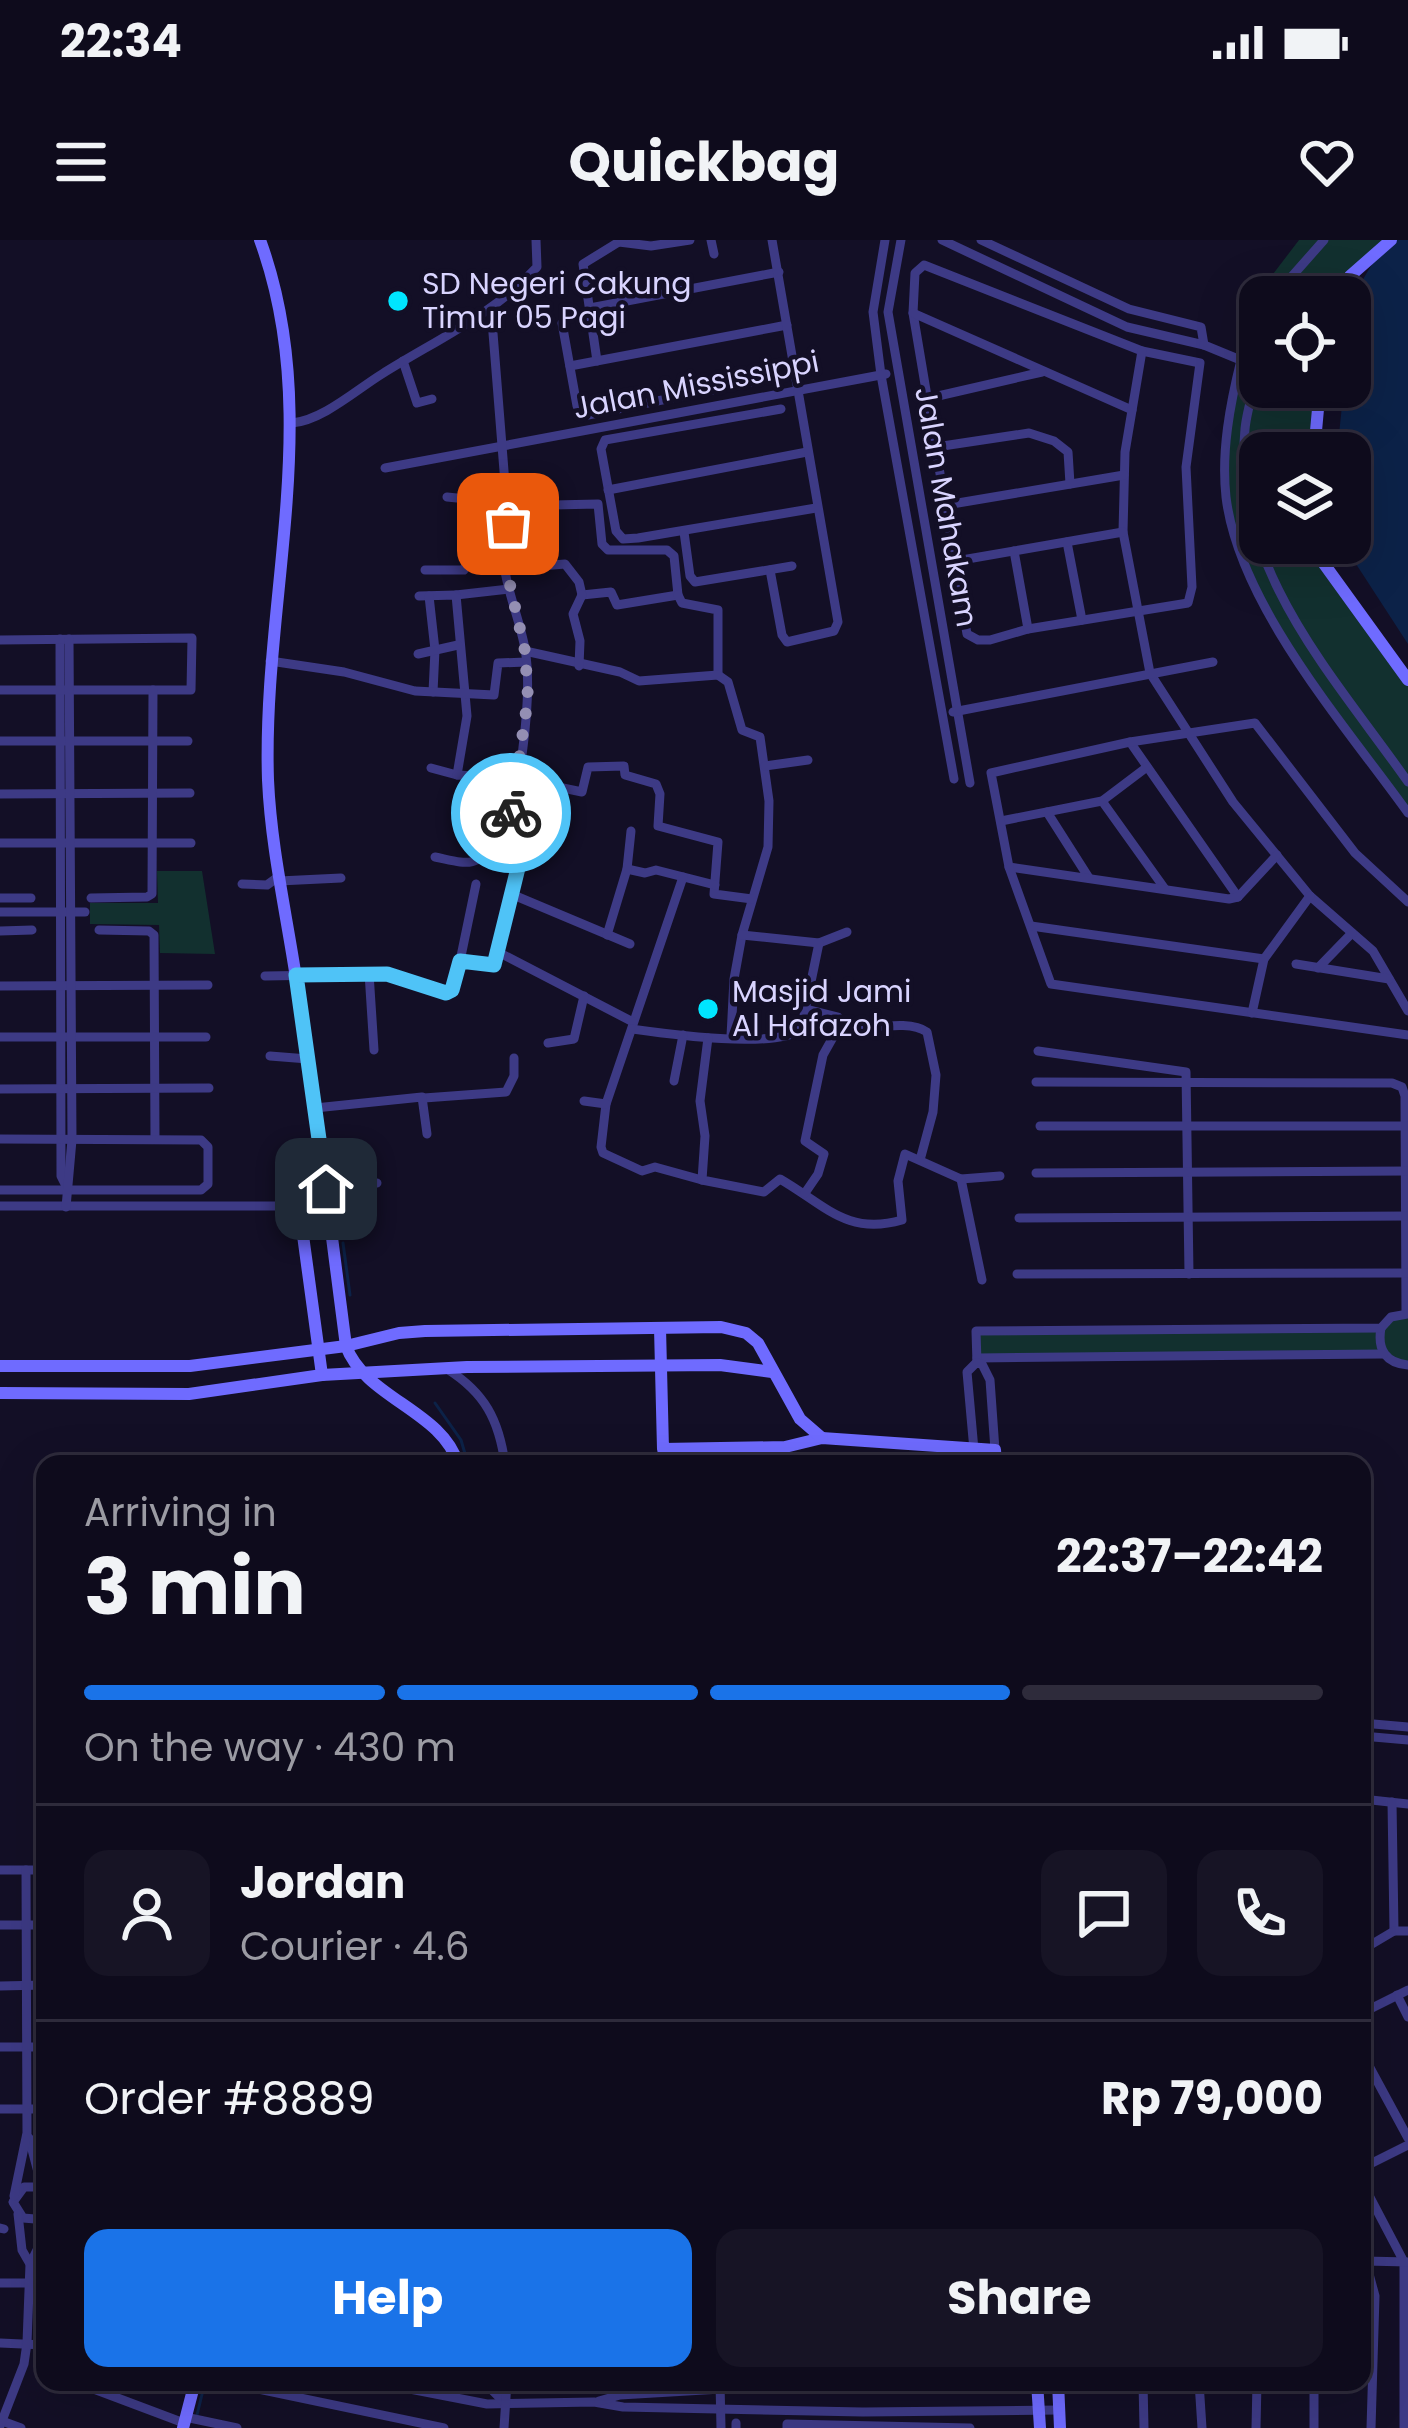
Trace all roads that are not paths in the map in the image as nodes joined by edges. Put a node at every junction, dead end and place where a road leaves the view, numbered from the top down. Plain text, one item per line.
1 (260, 240) edge
2 (536, 240) edge
3 (690, 240) edge
4 (712, 240) edge
5 (772, 240) edge
6 (885, 240) edge
7 (901, 240) edge
8 (942, 240) edge
9 (981, 240) edge
10 (1324, 240) edge
11 (1391, 240) edge
12 (620, 241) edge
13 (714, 254) dead end
14 (778, 272) junction
15 (1292, 276) edge
16 (1350, 276) edge
17 (491, 308) junction
18 (590, 308) junction
19 (913, 313) junction
20 (562, 322) dead end
21 (787, 325) junction
22 (592, 341) junction
23 (1204, 345) junction
24 (566, 346) junction
25 (1142, 352) junction
26 (1239, 359) edge
27 (403, 361) junction
28 (597, 361) junction
29 (570, 366) junction
30 (1239, 370) edge
31 (898, 372) junction
32 (1044, 372) junction
33 (876, 376) junction
34 (776, 377) dead end
35 (797, 389) junction
36 (432, 399) dead end
37 (925, 399) junction
38 (1250, 408) edge
39 (782, 409) dead end
40 (1132, 410) junction
41 (296, 423) junction
42 (502, 446) junction
43 (936, 447) junction
44 (807, 452) junction
45 (385, 468) dead end
46 (1124, 476) junction
47 (1070, 484) junction
48 (608, 490) junction
49 (447, 497) dead end
50 (507, 504) junction
51 (946, 506) junction
52 (816, 508) junction
53 (684, 532) junction
54 (1123, 532) junction
55 (478, 542) dead end
56 (1067, 542) junction
57 (1014, 551) junction
58 (478, 561) junction
59 (956, 561) junction
60 (505, 564) junction
61 (1324, 564) edge
62 (792, 566) dead end
63 (425, 570) dead end
64 (770, 570) junction
65 (509, 590) junction
66 (456, 595) junction
67 (582, 595) junction
68 (678, 595) junction
69 (1137, 610) junction
70 (457, 620) junction
71 (1082, 620) junction
72 (430, 621) junction
73 (1028, 629) junction
74 (64, 639) junction
75 (0, 640) edge
76 (458, 645) junction
77 (435, 650) junction
78 (418, 654) dead end
79 (525, 656) junction
80 (278, 662) junction
81 (1213, 662) dead end
82 (579, 665) junction
83 (1150, 673) junction
84 (718, 675) junction
85 (1408, 680) edge
86 (0, 690) edge
87 (64, 690) junction
88 (153, 690) junction
89 (433, 692) junction
90 (466, 695) junction
91 (957, 711) junction
92 (943, 714) junction
93 (1188, 732) junction
94 (0, 741) edge
95 (64, 741) junction
96 (153, 741) junction
97 (188, 741) dead end
98 (1130, 742) junction
99 (808, 760) dead end
100 (765, 766) junction
101 (1147, 767) junction
102 (431, 768) dead end
103 (457, 775) junction
104 (954, 779) dead end
105 (515, 780) junction
106 (1408, 782) edge
107 (970, 783) dead end
108 (153, 793) junction
109 (190, 793) dead end
110 (0, 794) edge
111 (64, 794) junction
112 (1102, 801) junction
113 (1047, 812) junction
114 (1408, 813) edge
115 (1001, 820) junction
116 (631, 831) dead end
117 (0, 843) edge
118 (64, 843) junction
119 (153, 843) junction
120 (191, 843) dead end
121 (499, 843) junction
122 (533, 848) dead end
123 (1277, 855) junction
124 (435, 857) dead end
125 (1009, 866) junction
126 (518, 868) junction
127 (627, 868) junction
128 (341, 878) dead end
129 (683, 878) junction
130 (1089, 878) junction
131 (283, 879) junction
132 (242, 884) dead end
133 (476, 884) dead end
134 (715, 885) junction
135 (1166, 890) junction
136 (511, 894) junction
137 (1238, 896) junction
138 (1310, 896) junction
139 (0, 898) edge
140 (31, 898) dead end
141 (91, 898) dead end
142 (752, 898) junction
143 (1408, 902) edge
144 (0, 912) edge
145 (64, 912) junction
146 (85, 912) dead end
147 (1030, 926) junction
148 (0, 931) edge
149 (32, 931) dead end
150 (99, 931) dead end
151 (847, 932) dead end
152 (1352, 933) junction
153 (608, 935) junction
154 (742, 935) junction
155 (819, 943) junction
156 (630, 944) dead end
157 (497, 958) junction
158 (1264, 959) junction
159 (460, 961) junction
160 (1295, 964) dead end
161 (1318, 968) junction
162 (369, 973) junction
163 (299, 975) junction
164 (265, 976) dead end
165 (1389, 979) junction
166 (0, 986) edge
167 (155, 986) junction
168 (208, 986) dead end
169 (64, 987) junction
170 (584, 996) junction
171 (806, 1009) junction
172 (1408, 1011) edge
173 (1252, 1013) junction
174 (633, 1025) junction
175 (839, 1028) junction
176 (682, 1035) junction
177 (1408, 1035) edge
178 (731, 1036) junction
179 (0, 1037) edge
180 (155, 1037) junction
181 (206, 1037) dead end
182 (64, 1038) junction
183 (709, 1038) junction
184 (548, 1042) dead end
185 (374, 1050) dead end
186 (1038, 1051) dead end
187 (270, 1056) dead end
188 (514, 1058) dead end
189 (308, 1059) junction
190 (674, 1081) dead end
191 (1036, 1082) dead end
192 (1186, 1082) junction
193 (155, 1088) junction
194 (209, 1088) dead end
195 (0, 1089) edge
196 (66, 1089) junction
197 (424, 1098) junction
198 (584, 1100) dead end
199 (607, 1104) junction
200 (318, 1107) junction
201 (1040, 1126) dead end
202 (1187, 1126) junction
203 (1407, 1126) edge
204 (427, 1133) dead end
205 (0, 1139) edge
206 (155, 1139) junction
207 (66, 1140) junction
208 (920, 1160) junction
209 (310, 1168) dead end
210 (1407, 1171) edge
211 (1188, 1172) junction
212 (1036, 1173) dead end
213 (1000, 1176) dead end
214 (961, 1179) junction
215 (702, 1180) junction
216 (377, 1183) dead end
217 (66, 1188) junction
218 (326, 1189) junction
219 (0, 1190) edge
220 (805, 1193) junction
221 (299, 1206) junction
222 (0, 1207) edge
223 (66, 1207) junction
224 (1407, 1216) edge
225 (1019, 1217) dead end
226 (1188, 1217) junction
227 (1017, 1274) dead end
228 (1189, 1274) junction
229 (1406, 1274) edge
230 (982, 1280) dead end
231 (1407, 1313) edge
232 (660, 1328) junction
233 (1381, 1328) junction
234 (346, 1346) junction
235 (319, 1350) junction
236 (1383, 1354) junction
237 (977, 1361) junction
238 (1408, 1365) edge
239 (0, 1366) edge
240 (661, 1367) junction
241 (447, 1369) junction
242 (772, 1372) junction
243 (366, 1373) junction
244 (322, 1375) junction
245 (0, 1393) edge
246 (822, 1438) junction
247 (454, 1455) edge
248 (503, 1455) edge
249 (663, 1455) edge
250 (687, 1455) edge
251 (958, 1455) edge
252 (974, 1455) edge
253 (995, 1455) edge
254 (1371, 1724) edge
255 (1408, 1727) edge
256 (1371, 1737) edge
257 (1408, 1740) edge
258 (1371, 1800) edge
259 (1392, 1802) junction
260 (1408, 1804) edge
261 (0, 1870) edge
262 (26, 1870) junction
263 (36, 1870) edge
264 (0, 1924) edge
265 (36, 1924) edge
266 (27, 1925) junction
267 (1394, 1931) junction
268 (1408, 1931) edge
269 (1371, 1945) edge
270 (26, 1985) junction
271 (36, 1985) edge
272 (0, 1986) edge
273 (1402, 1992) edge
274 (1371, 2008) edge
275 (1408, 2017) edge
276 (0, 2047) edge
277 (27, 2047) junction
278 (36, 2047) edge
279 (1371, 2070) edge
280 (0, 2109) edge
281 (28, 2110) junction
282 (36, 2110) edge
283 (27, 2133) junction
284 (1408, 2141) edge
285 (1371, 2163) edge
286 (36, 2165) edge
287 (36, 2190) edge
288 (14, 2199) junction
289 (1371, 2200) edge
290 (0, 2202) edge
291 (18, 2214) junction
292 (36, 2216) edge
293 (36, 2252) edge
294 (1371, 2261) edge
295 (1402, 2261) edge
296 (29, 2264) junction
297 (0, 2283) edge
298 (30, 2283) junction
299 (36, 2283) edge
300 (1371, 2288) edge
301 (1407, 2321) edge
302 (1371, 2324) edge
303 (1375, 2324) junction
304 (0, 2343) edge
305 (27, 2343) junction
306 (36, 2344) edge
307 (1371, 2352) edge
308 (101, 2391) edge
309 (193, 2391) edge
310 (267, 2391) edge
311 (420, 2391) edge
312 (494, 2391) edge
313 (506, 2391) edge
314 (660, 2391) edge
315 (720, 2391) edge
316 (1038, 2391) edge
317 (1058, 2391) edge
318 (1142, 2391) edge
319 (1200, 2391) edge
320 (1257, 2391) edge
321 (1314, 2391) edge
322 (1368, 2391) edge
323 (5, 2399) edge
324 (594, 2402) junction
325 (505, 2404) junction
326 (721, 2410) junction
327 (1059, 2410) junction
328 (1039, 2411) junction
329 (188, 2421) edge
330 (1, 2423) edge
331 (21, 2428) edge
332 (237, 2428) edge
333 (444, 2428) edge
334 (504, 2428) edge
335 (721, 2428) edge
336 (787, 2428) edge
337 (970, 2428) edge
338 (1040, 2428) edge
339 (1060, 2428) edge
340 (1144, 2428) edge
341 (1202, 2428) edge
342 (1256, 2428) edge
343 (1314, 2428) edge
344 (1371, 2428) edge
345 (1404, 2428) edge

1 - 41 street
2 - 17 street
3 - 12 street
4 - 13 street
5 - 14 street
6 - 33 street, Jalan Mahakam
7 - 31 street, Jalan Mahakam
8 - 23 street
9 - 23 street
10 - 15 street
11 - 16 street
12 - 18 street
14 - 18 street
14 - 21 street
17 - 27 street
17 - 42 street
18 - 22 street
19 - 25 street
19 - 32 street
19 - 37 street
20 - 24 street
21 - 28 street
21 - 35 street
22 - 24 street
22 - 28 street
23 - 26 street
24 - 29 street
25 - 40 street
25 - 69 street
27 - 36 street
27 - 41 street
28 - 29 street
29 - 34 street
30 - 114 street
31 - 33 street, Jalan Mississippi
31 - 91 street, Jalan Mahakam
32 - 37 street
32 - 40 street
33 - 35 street, Jalan Mississippi
33 - 92 street, Jalan Mahakam
35 - 42 street, Jalan Mississippi
35 - 44 street
37 - 43 street
38 - 106 street
39 - 48 street
40 - 46 street
41 - 80 street
42 - 45 street, Jalan Mississippi
42 - 50 street
43 - 47 street
43 - 51 street
44 - 48 street
44 - 52 street
46 - 47 street
46 - 54 street
47 - 51 street
48 - 53 street
49 - 50 street
50 - 60 street
50 - 68 street
51 - 59 street
52 - 53 street
52 - 64 street
53 - 64 street
54 - 56 street
54 - 69 street
55 - 58 street
56 - 57 street
56 - 71 street
57 - 59 street
57 - 73 street
58 - 60 street
58 - 63 street
59 - 73 street
60 - 65 street
60 - 67 street
61 - 85 street
62 - 64 street
65 - 66 street
65 - 79 street
66 - 70 street
66 - 72 street
67 - 68 street
67 - 82 street
68 - 84 street
69 - 71 street
69 - 83 street
70 - 72 street
70 - 76 street
71 - 73 street
72 - 77 street
74 - 75 street
74 - 87 street
74 - 88 street
76 - 77 street
76 - 90 street
77 - 78 street
77 - 89 street
79 - 82 street
79 - 90 street
79 - 105 street
80 - 89 street
80 - 131 street
81 - 83 street
82 - 84 street
83 - 91 street
83 - 93 street
84 - 100 street
86 - 87 street
87 - 88 street
87 - 95 street
88 - 96 street
89 - 90 street
90 - 103 street
91 - 92 street
91 - 107 street, Jalan Mahakam
92 - 104 street, Jalan Mahakam
93 - 98 street
93 - 123 street
93 - 143 street
94 - 95 street
95 - 96 street
95 - 111 street
96 - 97 street
96 - 108 street
98 - 101 street
98 - 115 street
99 - 100 street
100 - 142 street
101 - 112 street
101 - 137 street
102 - 103 street
103 - 105 street
105 - 121 street
105 - 134 street
108 - 109 street
108 - 111 street
108 - 119 street
110 - 111 street
111 - 118 street
112 - 113 street
112 - 135 street
113 - 115 street
113 - 130 street
115 - 125 street
116 - 127 street
117 - 118 street
118 - 119 street
118 - 145 street
119 - 120 street
119 - 141 street
121 - 124 street
121 - 126 street
122 - 126 street
123 - 137 street
123 - 138 street
125 - 130 street
125 - 147 street
126 - 136 street
127 - 129 street
127 - 153 street
128 - 131 street
129 - 134 street
129 - 174 street
130 - 135 street
131 - 132 street
131 - 163 street
133 - 159 street
134 - 142 street
135 - 137 street
136 - 153 street
136 - 157 street
138 - 152 street
138 - 158 street
139 - 140 street
142 - 154 street
144 - 145 street
145 - 146 street
145 - 169 street
147 - 158 street
147 - 173 street
148 - 149 street
150 - 167 street
151 - 155 street
152 - 161 street
152 - 165 street
153 - 156 street
154 - 155 street
154 - 178 street
155 - 171 street
157 - 159 street
157 - 170 street
158 - 173 street
159 - 162 street
160 - 161 street
161 - 165 street
162 - 163 street
162 - 185 street
163 - 164 street
163 - 189 street
165 - 172 street
166 - 169 street
167 - 168 street
167 - 169 street
167 - 180 street
169 - 182 street
170 - 174 street
170 - 184 street
171 - 175 street
171 - 178 street
173 - 177 street
174 - 176 street
174 - 199 street
175 - 208 street
175 - 220 street
176 - 183 street
176 - 190 street
178 - 183 street
179 - 182 street
180 - 181 street
180 - 182 street
180 - 193 street
182 - 196 street
183 - 215 street
186 - 192 street
187 - 189 street
188 - 197 street
189 - 200 street
191 - 192 street
192 - 202 street
192 - 203 street
193 - 194 street
193 - 196 street
193 - 206 street
195 - 196 street
196 - 207 street
197 - 200 street
197 - 204 street
198 - 199 street
199 - 215 street
200 - 218 street
201 - 202 street
202 - 203 street
202 - 211 street
203 - 210 street
205 - 207 street
206 - 207 street
206 - 217 street
207 - 217 street
208 - 214 street
208 - 220 street
209 - 221 street
210 - 211 street
210 - 224 street
211 - 212 street
211 - 226 street
213 - 214 street
214 - 230 street
215 - 220 street
216 - 218 street
217 - 219 street
217 - 223 street
218 - 234 street
221 - 223 street
221 - 235 street
222 - 223 street
224 - 226 street
224 - 229 street
225 - 226 street
226 - 228 street
227 - 228 street
228 - 229 street
229 - 231 street
231 - 233 street
232 - 234 street
232 - 240 street
232 - 242 street
233 - 236 street
233 - 237 street
234 - 235 street
234 - 243 street
235 - 239 street
235 - 244 street
236 - 237 street
236 - 238 street
237 - 252 street
237 - 253 street
240 - 241 street
240 - 242 street
240 - 249 street
241 - 243 street
241 - 248 street
242 - 246 street
243 - 244 street
243 - 247 street
244 - 245 street
246 - 250 street
246 - 251 street
254 - 255 street
256 - 257 street
258 - 259 street
259 - 260 street
259 - 267 street
261 - 262 street
262 - 263 street
262 - 266 street
264 - 266 street
265 - 266 street
266 - 270 street
267 - 268 street
267 - 269 street
270 - 271 street
270 - 272 street
270 - 277 street
273 - 274 street
273 - 275 street
276 - 277 street
277 - 278 street
277 - 281 street
279 - 284 street
280 - 281 street
281 - 282 street
281 - 283 street
283 - 286 street
283 - 288 street
284 - 285 street
287 - 288 street
288 - 290 street
288 - 291 street
289 - 295 street
291 - 292 street
291 - 296 street
293 - 296 street
294 - 295 street
295 - 301 street
296 - 298 street
297 - 298 street
298 - 299 street
298 - 305 street
300 - 303 street
301 - 345 street
302 - 303 street
303 - 307 street
304 - 305 street
305 - 306 street
305 - 323 street
308 - 329 street
309 - 329 street
310 - 333 street
311 - 325 street
312 - 325 street
313 - 325 street
314 - 324 street
315 - 326 street
316 - 328 street
317 - 327 street
318 - 340 street
319 - 341 street
320 - 342 street
321 - 343 street
322 - 344 street
323 - 330 street
324 - 325 street
324 - 326 street
325 - 334 street
326 - 328 street
326 - 335 street
327 - 328 street
327 - 339 street
328 - 338 street
329 - 332 street
330 - 331 street
336 - 337 street

